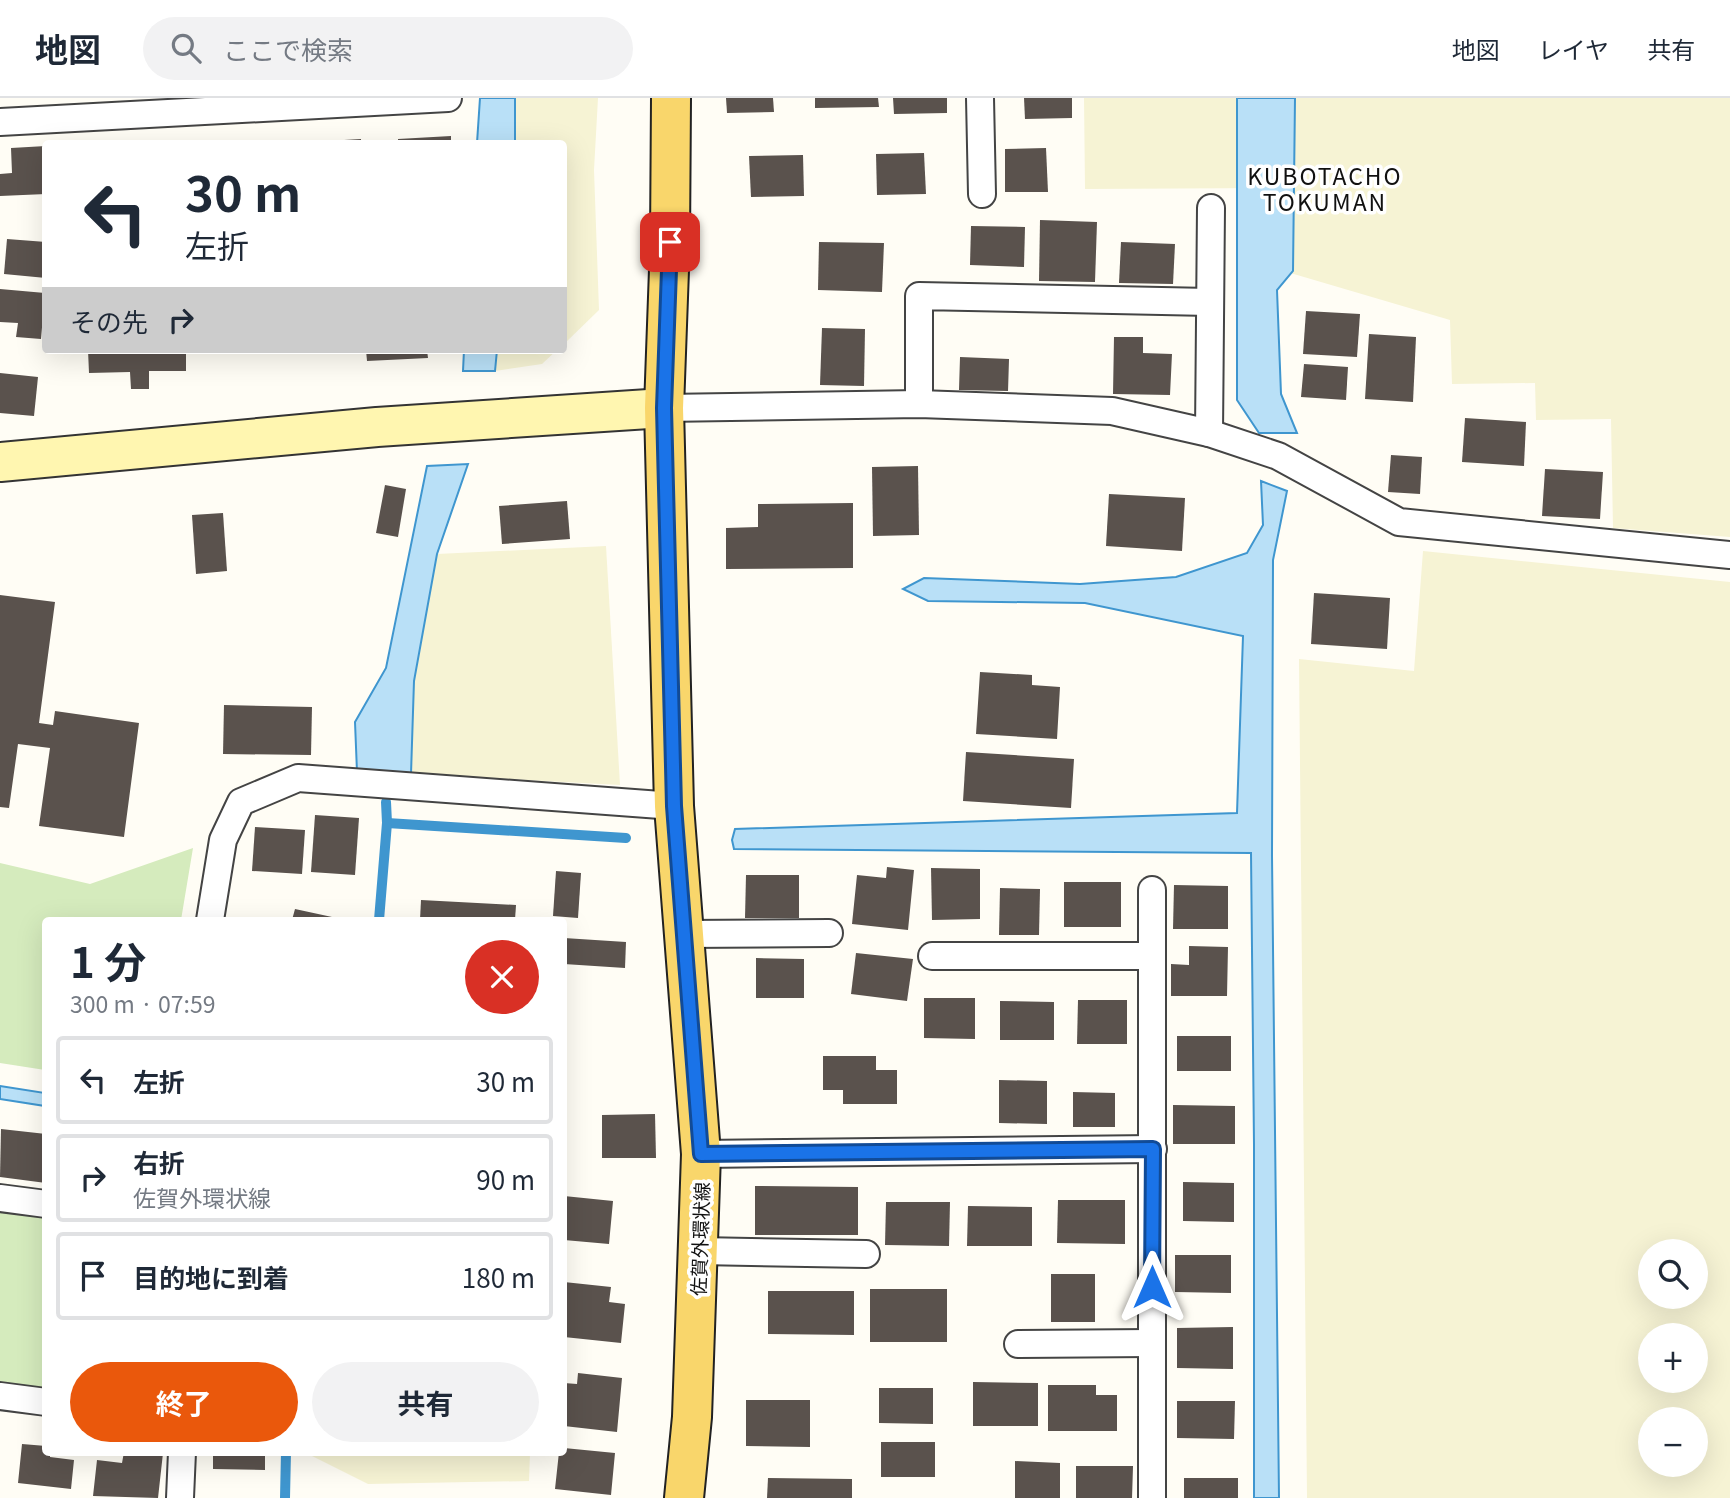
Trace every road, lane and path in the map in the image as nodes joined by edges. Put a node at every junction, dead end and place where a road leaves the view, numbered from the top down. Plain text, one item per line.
1 (448, 98) edge
2 (671, 98) edge
3 (980, 98) edge
4 (0, 122) edge
5 (982, 194) dead end
6 (1211, 208) dead end
7 (1210, 302) junction
8 (919, 404) junction
9 (664, 408) junction
10 (1209, 433) junction
11 (0, 462) edge
12 (1730, 555) edge
13 (674, 806) junction
14 (1152, 890) dead end
15 (210, 917) edge
16 (828, 933) dead end
17 (684, 934) junction
18 (932, 956) dead end
19 (1152, 956) junction
20 (1153, 1149) junction
21 (701, 1154) junction
22 (0, 1198) edge
23 (42, 1203) edge
24 (699, 1251) junction
25 (866, 1254) dead end
26 (1152, 1343) junction
27 (1018, 1344) dead end
28 (0, 1396) edge
29 (42, 1401) edge
30 (182, 1456) edge
31 (180, 1498) edge
32 (684, 1498) edge
33 (1152, 1498) edge

1 - 4 street
2 - 9 main road, 佐賀外環状線
3 - 5 street
6 - 7 street
7 - 8 street
7 - 10 street
8 - 9 street
8 - 10 street
9 - 11 street
9 - 13 main road, 佐賀外環状線
10 - 12 street
13 - 15 street
13 - 17 main road, 佐賀外環状線
14 - 19 street
16 - 17 street
17 - 21 main road, 佐賀外環状線
18 - 19 street
19 - 20 street
20 - 21 street
20 - 26 street
21 - 24 main road, 佐賀外環状線
22 - 23 street
24 - 25 street
24 - 32 main road, 佐賀外環状線
26 - 27 street
26 - 33 street
28 - 29 street
30 - 31 street

